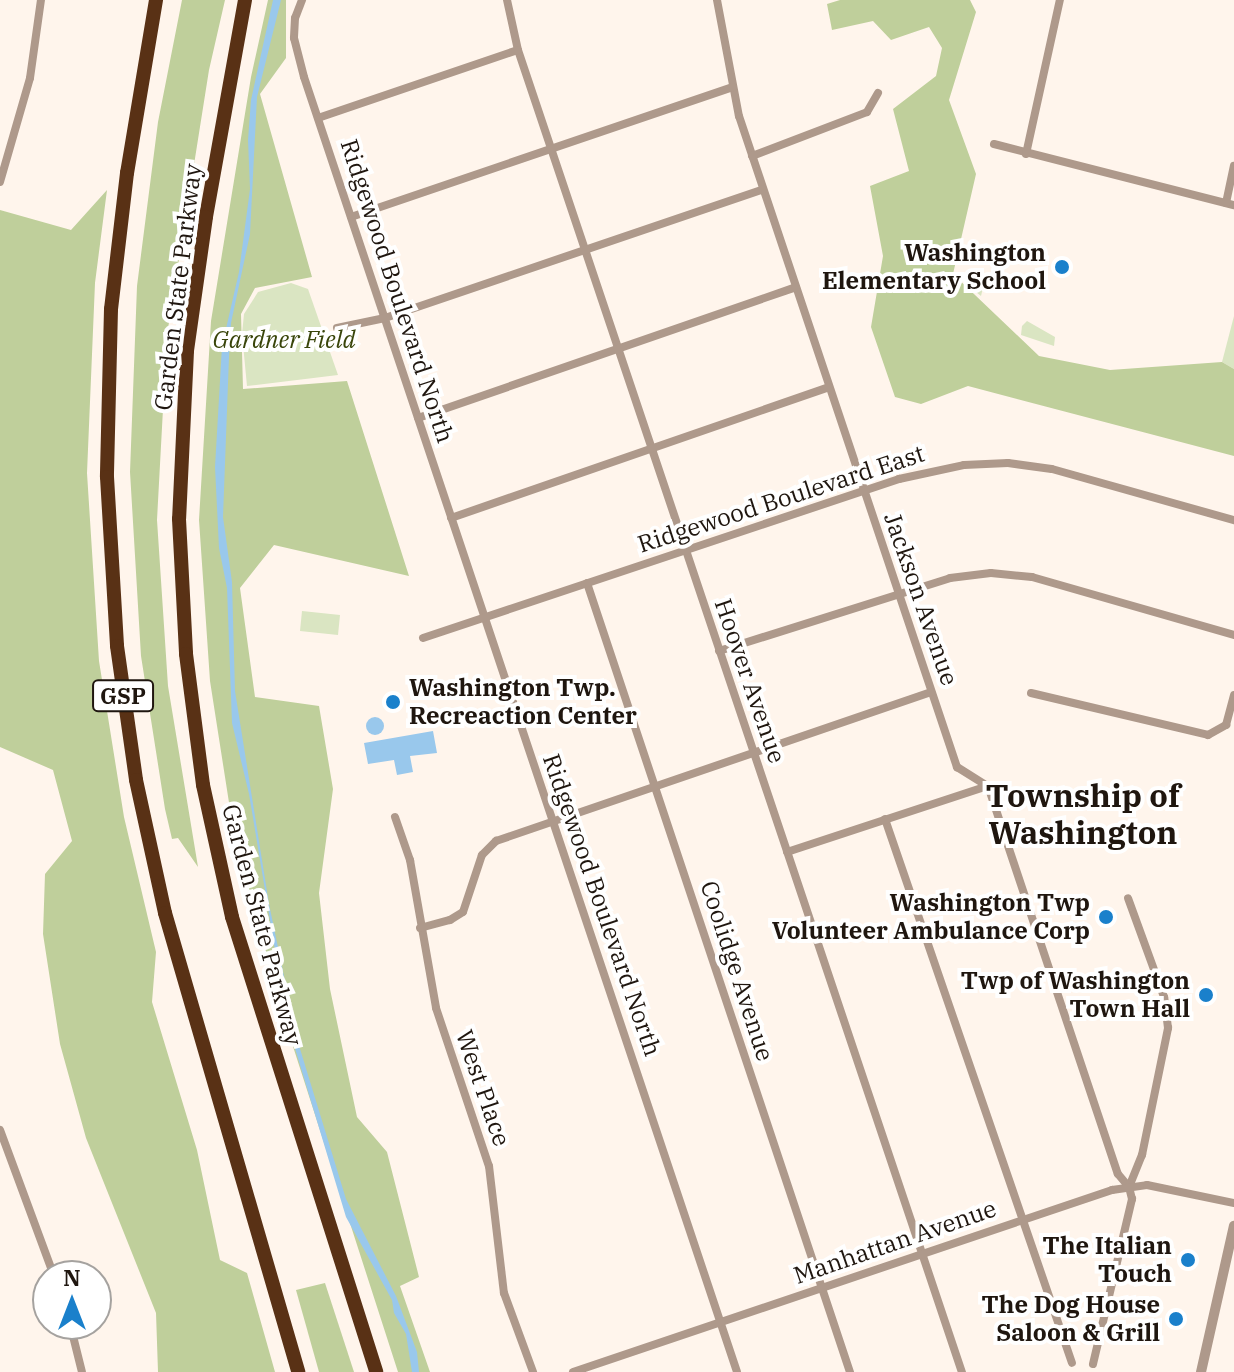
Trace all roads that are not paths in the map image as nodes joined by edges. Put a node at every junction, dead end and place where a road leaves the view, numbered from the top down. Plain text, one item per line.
1 (41, 0) edge
2 (156, 0) edge
3 (245, 0) edge
4 (302, 0) edge
5 (507, 0) edge
6 (717, 0) edge
7 (1060, 0) edge
8 (518, 50) junction
9 (732, 87) junction
10 (878, 93) dead end
11 (318, 118) junction
12 (994, 144) dead end
13 (551, 149) junction
14 (1026, 154) junction
15 (752, 156) junction
16 (1234, 166) edge
17 (0, 182) edge
18 (763, 189) junction
19 (1230, 204) edge
20 (351, 217) junction
21 (585, 250) junction
22 (796, 287) junction
23 (385, 318) junction
24 (337, 328) dead end
25 (618, 349) junction
26 (829, 387) junction
27 (418, 418) junction
28 (651, 449) junction
29 (864, 491) junction
30 (451, 518) junction
31 (1234, 520) edge
32 (685, 550) junction
33 (587, 583) junction
34 (898, 594) junction
35 (484, 617) junction
36 (1234, 635) edge
37 (423, 638) dead end
38 (719, 651) junction
39 (931, 692) junction
40 (1031, 693) dead end
41 (1234, 695) edge
42 (753, 753) junction
43 (988, 786) junction
44 (655, 787) junction
45 (395, 817) dead end
46 (885, 819) junction
47 (553, 822) junction
48 (787, 852) junction
49 (1128, 898) dead end
50 (420, 928) junction
51 (0, 1130) edge
52 (1129, 1187) junction
53 (1234, 1203) edge
54 (1020, 1221) junction
55 (1234, 1226) edge
56 (922, 1254) junction
57 (48, 1260) edge
58 (822, 1288) junction
59 (720, 1322) junction
60 (74, 1340) edge
61 (1072, 1363) dead end
62 (1093, 1364) dead end
63 (82, 1372) edge
64 (298, 1372) edge
65 (376, 1372) edge
66 (533, 1372) edge
67 (573, 1372) edge
68 (737, 1372) edge
69 (850, 1372) edge
70 (962, 1372) edge
71 (1201, 1372) edge

1 - 17 street
2 - 64 highway, GSP
3 - 65 highway, Garden State Parkway / GSP
4 - 11 street, Ridgewood Boulevard North
5 - 8 street, Hoover Avenue
6 - 9 street, Jackson Avenue
7 - 14 street
8 - 11 street
8 - 13 street, Hoover Avenue
9 - 13 street
9 - 15 street, Jackson Avenue
10 - 15 street
11 - 20 street, Ridgewood Boulevard North
12 - 14 street
13 - 20 street
13 - 21 street, Hoover Avenue
14 - 19 street
15 - 18 street, Jackson Avenue
16 - 19 street
18 - 21 street
18 - 22 street, Jackson Avenue
20 - 23 street, Ridgewood Boulevard North
21 - 23 street
21 - 25 street, Hoover Avenue
22 - 25 street
22 - 26 street, Jackson Avenue
23 - 24 street
23 - 27 street, Ridgewood Boulevard North
25 - 27 street
25 - 28 street, Hoover Avenue
26 - 28 street
26 - 29 street, Jackson Avenue
27 - 30 street, Ridgewood Boulevard North
28 - 30 street
28 - 32 street, Hoover Avenue
29 - 31 street, Ridgewood Boulevard East
29 - 32 street, Ridgewood Boulevard East
29 - 34 street, Jackson Avenue
30 - 35 street, Ridgewood Boulevard North
32 - 33 street, Ridgewood Boulevard East
32 - 38 street, Hoover Avenue
33 - 35 street, Ridgewood Boulevard East
33 - 44 street, Coolidge Avenue
34 - 36 street
34 - 38 street
34 - 39 street, Jackson Avenue
35 - 37 street, Ridgewood Boulevard East
35 - 47 street, Ridgewood Boulevard North
38 - 42 street, Hoover Avenue
39 - 42 street
39 - 43 street, Jackson Avenue
40 - 41 street
42 - 44 street
42 - 48 street, Hoover Avenue
43 - 46 street
43 - 52 street
44 - 47 street
44 - 58 street, Coolidge Avenue
45 - 50 street, West Place
46 - 48 street
46 - 54 street
47 - 50 street
47 - 59 street, Ridgewood Boulevard North
48 - 56 street, Hoover Avenue
49 - 52 street
50 - 66 street, West Place
51 - 57 street
52 - 53 street, Manhattan Avenue
52 - 54 street, Manhattan Avenue
52 - 62 street
54 - 56 street, Manhattan Avenue
54 - 61 street
55 - 71 street
56 - 58 street, Manhattan Avenue
56 - 70 street, Hoover Avenue
58 - 59 street, Manhattan Avenue
58 - 69 street, Coolidge Avenue
59 - 67 street, Manhattan Avenue
59 - 68 street, Ridgewood Boulevard North
60 - 63 street

